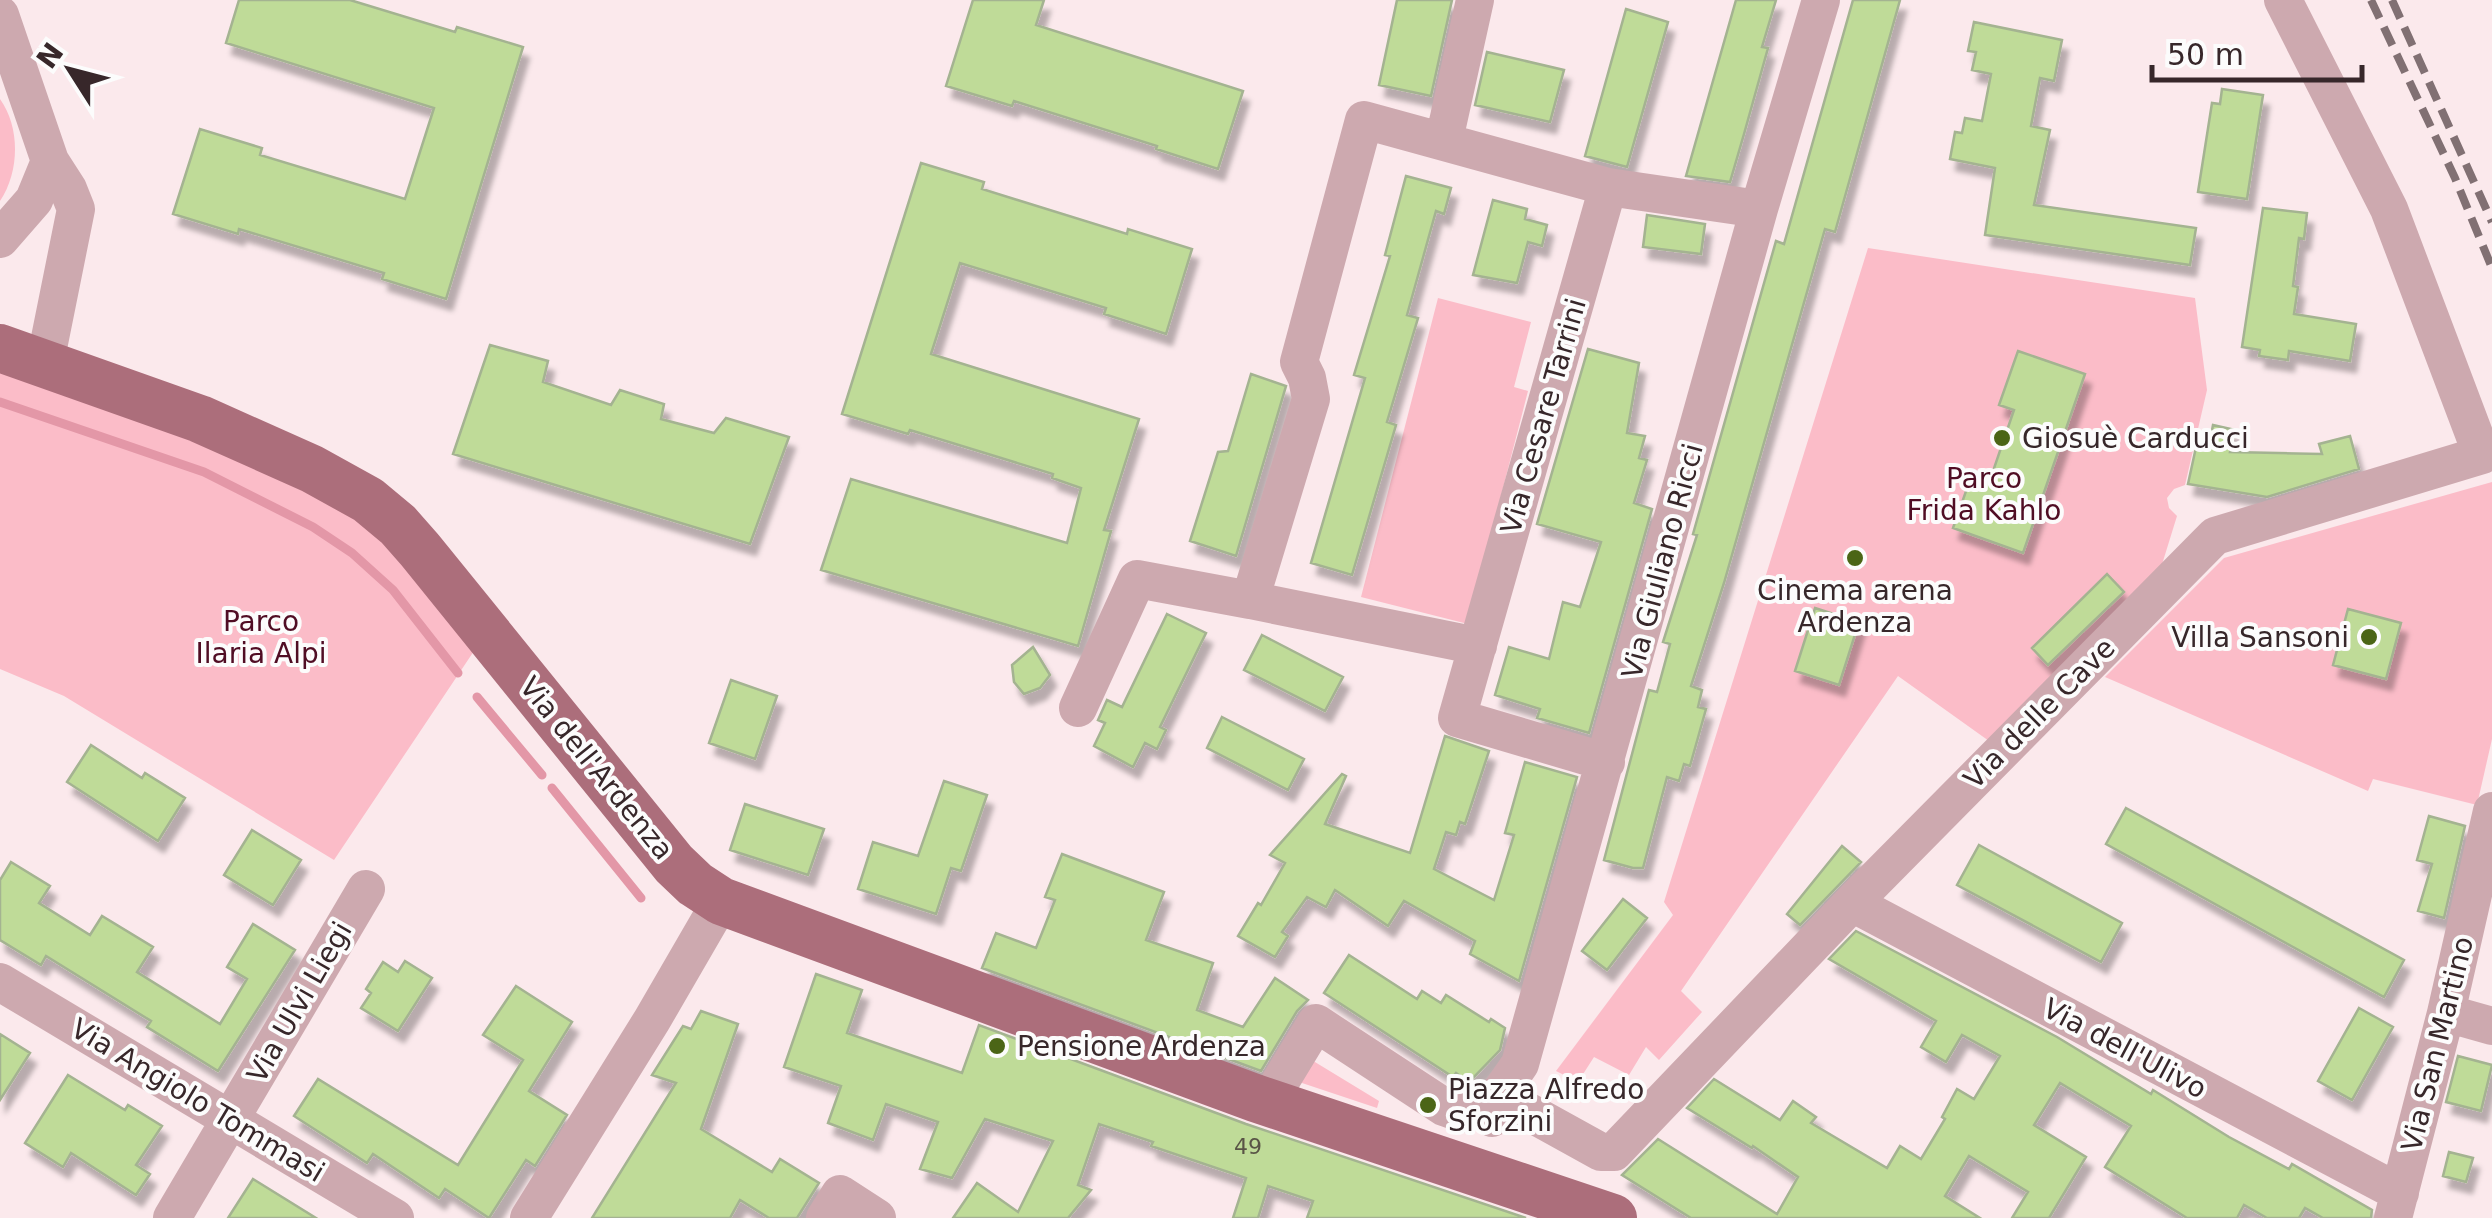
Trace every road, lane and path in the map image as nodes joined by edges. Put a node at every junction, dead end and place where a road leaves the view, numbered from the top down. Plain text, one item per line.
1 (1475, 0) edge
2 (1821, 0) edge
3 (2283, 0) edge
4 (0, 15) edge
5 (1444, 140) junction
6 (50, 161) junction
7 (1608, 187) junction
8 (1759, 209) junction
9 (0, 239) edge
10 (0, 348) edge
11 (45, 363) junction
12 (1250, 600) junction
13 (1478, 646) junction
14 (1078, 708) dead end
15 (1606, 762) junction
16 (2492, 810) edge
17 (366, 890) dead end
18 (721, 901) junction
19 (1852, 903) junction
20 (0, 982) edge
21 (2446, 1013) junction
22 (2492, 1026) edge
23 (1261, 1100) junction
24 (230, 1120) junction
25 (1471, 1138) junction
26 (1594, 1189) edge
27 (2396, 1205) edge
28 (172, 1218) edge
29 (395, 1218) edge
30 (528, 1218) edge
31 (826, 1218) edge
32 (877, 1218) edge

1 - 5 street
2 - 8 street, Via Giuliano Ricci
3 - 19 street, Via delle Cave
4 - 6 street
5 - 7 street
5 - 12 street
6 - 9 street
6 - 11 street
7 - 8 street
7 - 13 street, Via Cesare Tarrini
8 - 15 street, Via Giuliano Ricci
10 - 11 main road, Via dell'Ardenza
11 - 18 main road, Via dell'Ardenza
12 - 13 street
12 - 14 street
13 - 15 street, Via Cesare Tarrini
15 - 25 street, Via Giuliano Ricci
16 - 21 street, Via San Martino
17 - 24 street, Via Ulvi Liegi
18 - 23 main road, Via dell'Ardenza
18 - 30 street
19 - 26 street, Via delle Cave
19 - 27 street, Via dell'Ulivo
20 - 24 street, Via Angiolo Tommasi
21 - 22 street
21 - 27 street, Via San Martino
23 - 25 main road
23 - 25 street
24 - 28 street, Via Ulvi Liegi
24 - 29 street, Via Angiolo Tommasi
25 - 26 main road
25 - 26 street
31 - 32 street

